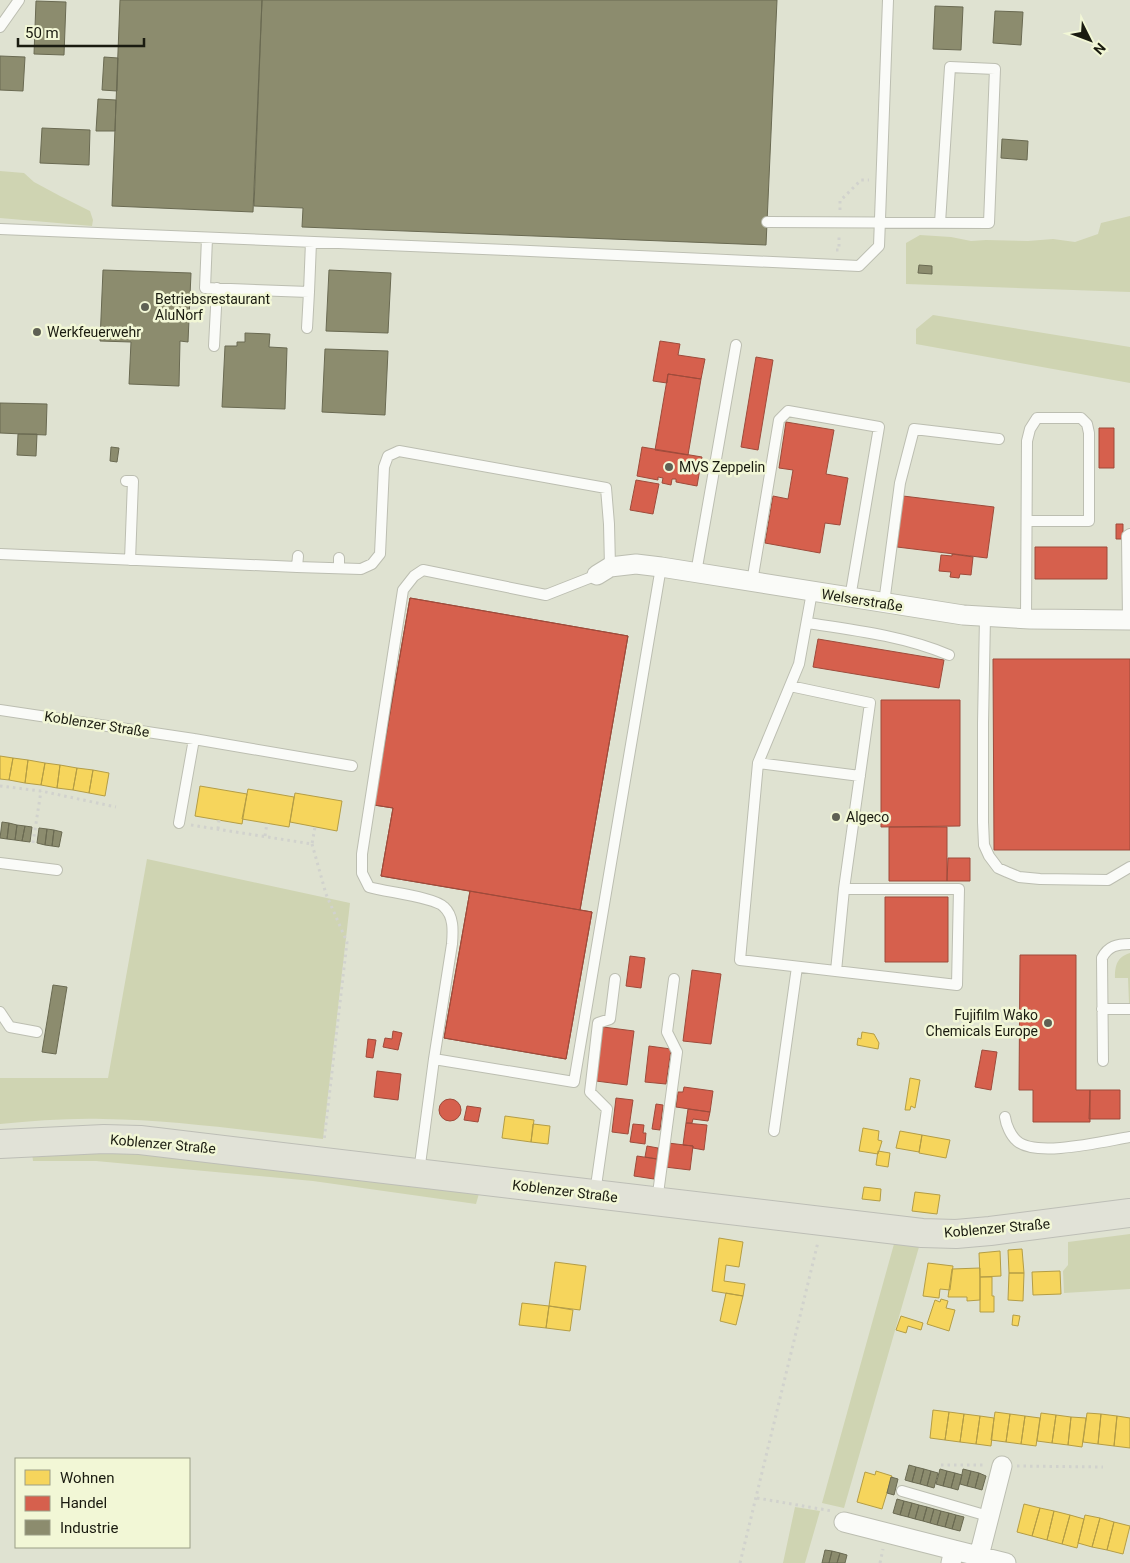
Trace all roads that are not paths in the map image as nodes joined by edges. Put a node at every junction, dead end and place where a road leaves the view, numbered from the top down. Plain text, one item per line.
1 (19, 0) edge
2 (888, 0) edge
3 (0, 27) edge
4 (767, 222) dead end
5 (879, 223) junction
6 (940, 223) junction
7 (0, 229) edge
8 (207, 238) junction
9 (311, 242) junction
10 (217, 288) junction
11 (309, 292) junction
12 (307, 328) dead end
13 (736, 345) dead end
14 (214, 346) dead end
15 (999, 439) dead end
16 (126, 481) dead end
17 (1027, 521) junction
18 (1130, 534) edge
19 (0, 554) edge
20 (298, 556) dead end
21 (130, 560) junction
22 (297, 567) junction
23 (661, 567) junction
24 (603, 571) junction
25 (696, 573) junction
26 (752, 582) junction
27 (1129, 591) edge
28 (812, 592) junction
29 (850, 598) junction
30 (884, 603) junction
31 (985, 617) junction
32 (1026, 619) junction
33 (1129, 620) edge
34 (807, 623) junction
35 (949, 654) dead end
36 (790, 686) junction
37 (0, 710) edge
38 (194, 739) junction
39 (758, 763) junction
40 (352, 766) dead end
41 (860, 776) junction
42 (178, 823) road end
43 (0, 863) edge
44 (1130, 867) edge
45 (57, 870) dead end
46 (844, 889) junction
47 (1130, 944) edge
48 (797, 967) junction
49 (836, 971) junction
50 (615, 979) dead end
51 (674, 979) dead end
52 (1102, 1009) junction
53 (1130, 1009) edge
54 (0, 1012) edge
55 (37, 1032) dead end
56 (434, 1060) junction
57 (1103, 1061) dead end
58 (1005, 1117) dead end
59 (774, 1131) dead end
60 (1130, 1137) edge
61 (0, 1144) edge
62 (419, 1173) junction
63 (595, 1194) junction
64 (657, 1202) junction
65 (1130, 1213) edge
66 (1002, 1466) road end
67 (902, 1491) dead end
68 (988, 1516) junction
69 (844, 1522) road end
70 (952, 1556) edge
71 (978, 1556) junction
72 (1006, 1563) edge

1 - 3 lane
2 - 5 lane
4 - 5 lane
5 - 6 lane
5 - 9 lane
6 - 6 lane
7 - 8 lane
8 - 9 lane
8 - 10 lane
9 - 11 lane
10 - 11 lane
10 - 14 lane
11 - 12 lane
13 - 25 lane
15 - 30 lane
16 - 21 lane
17 - 17 lane
17 - 32 lane
18 - 27 lane
19 - 21 lane
20 - 22 lane
21 - 22 lane
22 - 24 lane
23 - 24 street, Welserstraße
23 - 25 street, Welserstraße
23 - 56 lane
24 - 56 lane
25 - 26 street, Welserstraße
26 - 28 street, Welserstraße
26 - 29 lane
27 - 33 lane
28 - 29 street, Welserstraße
28 - 34 lane
29 - 30 street, Welserstraße
30 - 31 street, Welserstraße
31 - 32 street, Welserstraße
31 - 44 lane
32 - 33 street, Welserstraße
34 - 35 lane
34 - 36 lane
36 - 39 lane
36 - 41 lane
37 - 38 lane, Koblenzer Straße
38 - 40 lane, Koblenzer Straße
38 - 42 lane
39 - 41 lane
39 - 48 lane
41 - 46 lane
43 - 45 lane
46 - 49 lane
46 - 49 lane
47 - 52 lane
48 - 49 lane
48 - 59 lane
50 - 63 lane
51 - 64 lane
52 - 53 lane
52 - 57 lane
54 - 55 lane
56 - 62 lane
58 - 60 lane
61 - 62 main road, Koblenzer Straße
62 - 63 main road, Koblenzer Straße
63 - 64 main road, Koblenzer Straße
64 - 65 main road, Koblenzer Straße
66 - 68 street
67 - 68 lane
68 - 71 street
69 - 70 street
70 - 71 street
71 - 72 street

